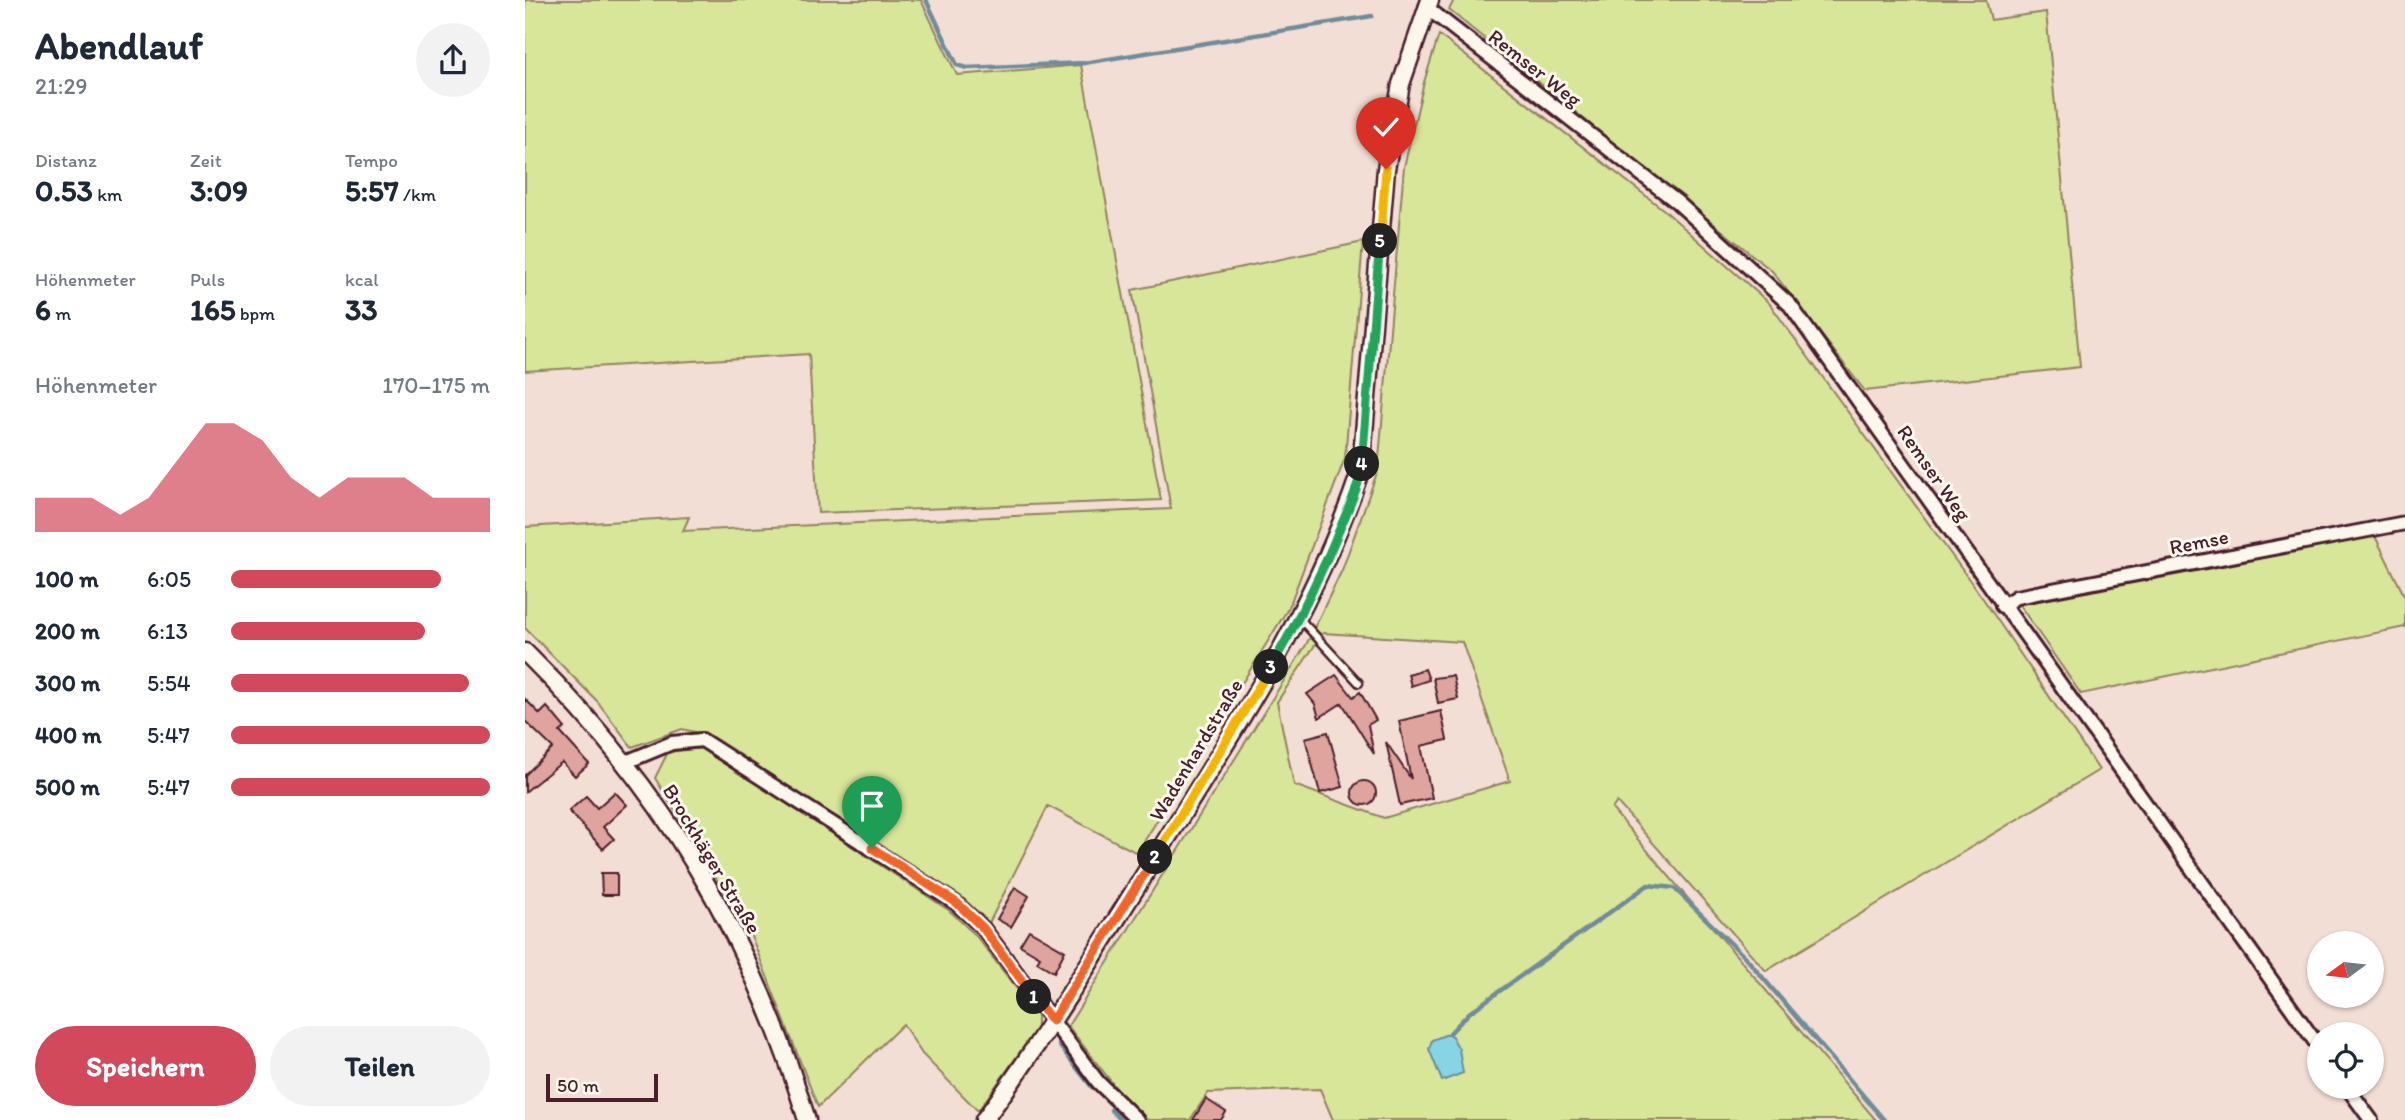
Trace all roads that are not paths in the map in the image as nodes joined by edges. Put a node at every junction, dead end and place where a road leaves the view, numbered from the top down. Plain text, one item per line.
1 (1428, 4) edge
2 (2405, 523) edge
3 (2002, 606) junction
4 (1300, 619) junction
5 (525, 652) edge
6 (1359, 683) dead end
7 (626, 762) junction
8 (1052, 1021) junction
9 (2307, 1030) edge
10 (2356, 1099) edge
11 (807, 1120) edge
12 (984, 1120) edge
13 (1137, 1120) edge
14 (2371, 1120) edge

1 - 3 street, Remser Weg
1 - 4 street, Wadenhardstraße
2 - 3 street, Remse
3 - 9 street, Remser Weg
4 - 6 lane
4 - 8 street, Wadenhardstraße
5 - 7 street, Brockhäger Straße
7 - 8 street
7 - 11 street, Brockhäger Straße
8 - 12 street, Wadenhardstraße
8 - 13 street
10 - 14 street

